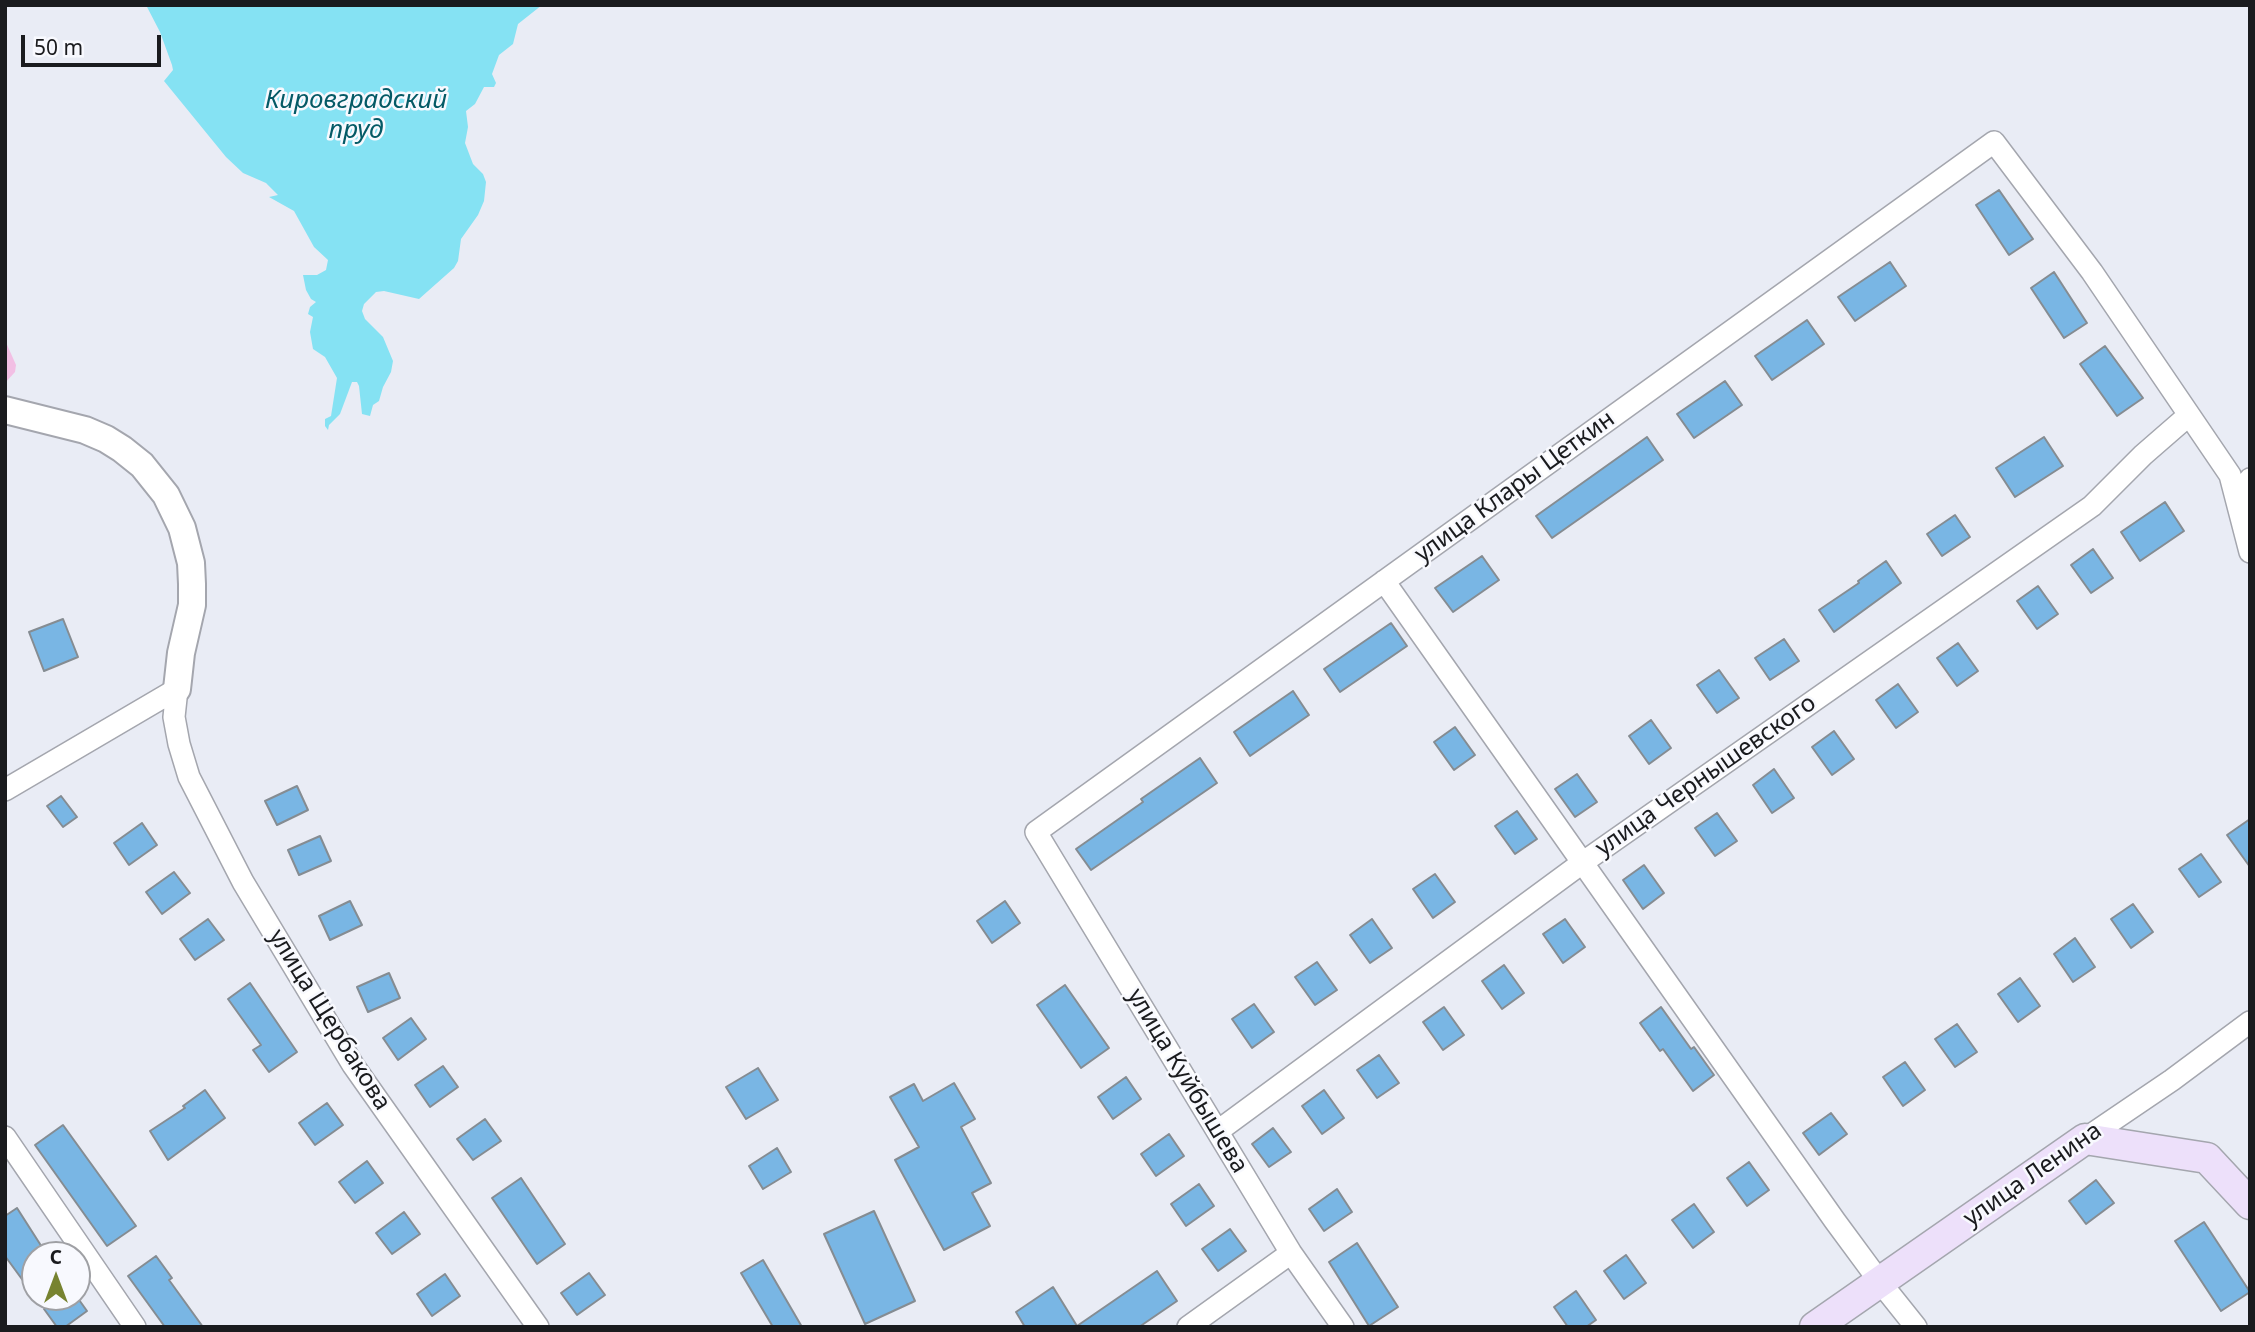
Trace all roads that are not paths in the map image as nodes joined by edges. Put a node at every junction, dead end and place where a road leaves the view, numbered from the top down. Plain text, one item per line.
1 (5, 410) edge
2 (2189, 415) junction
3 (2250, 479) edge
4 (2244, 524) junction
5 (2250, 552) edge
6 (1384, 581) junction
7 (177, 689) junction
8 (5, 790) edge
9 (1036, 832) joint
10 (1582, 863) junction
11 (2250, 1022) edge
12 (1218, 1131) junction
13 (5, 1137) edge
14 (2085, 1139) junction
15 (2250, 1203) edge
16 (1291, 1253) junction
17 (1880, 1282) junction
18 (135, 1327) edge
19 (538, 1327) edge
20 (1188, 1327) edge
21 (1343, 1327) edge
22 (1815, 1327) edge
23 (1916, 1327) edge

1 - 7 street
2 - 4 street
2 - 6 street, улица Клары Цеткин
2 - 10 street, улица Чернышевского
3 - 4 street
4 - 5 street
6 - 9 street, улица Клары Цеткин
6 - 10 street
7 - 8 street
7 - 19 street, улица Щербакова
9 - 12 street, улица Куйбышева
10 - 12 street, улица Чернышевского
10 - 17 street
11 - 14 street, улица Ленина
12 - 16 street, улица Куйбышева
13 - 18 street
14 - 15 main road
14 - 17 main road, улица Ленина
16 - 20 street
16 - 21 street, улица Куйбышева
17 - 22 main road, улица Ленина
17 - 23 street

